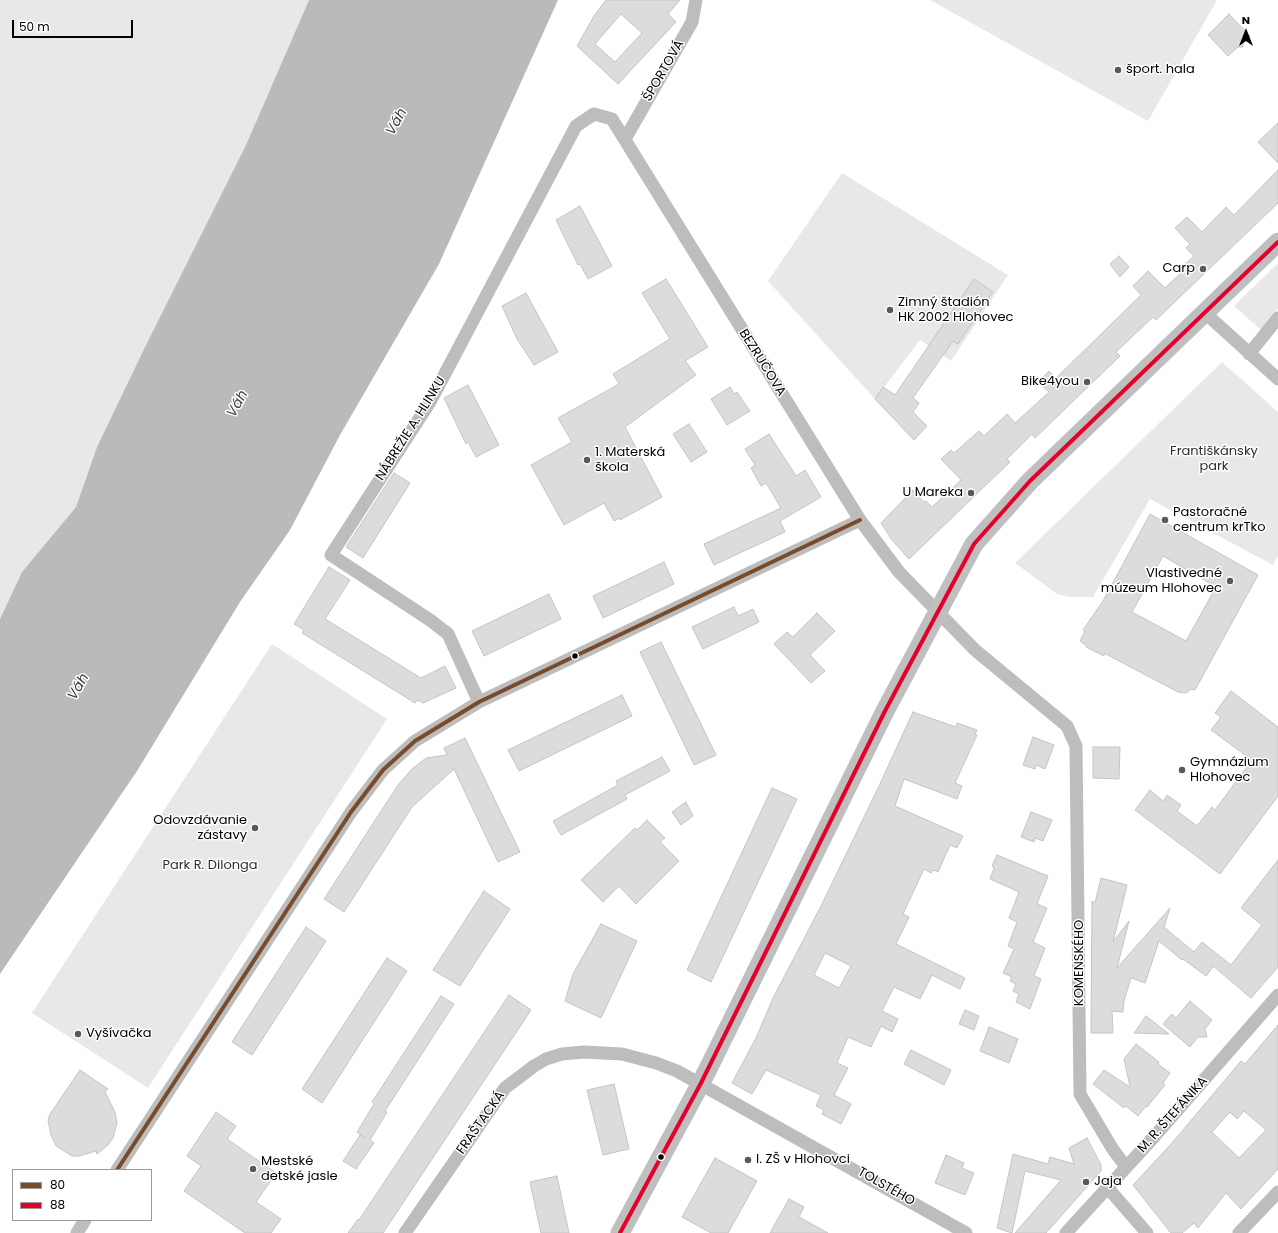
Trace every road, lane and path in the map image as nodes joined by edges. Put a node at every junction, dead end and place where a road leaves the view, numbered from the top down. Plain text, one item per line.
1 (696, 0) edge
2 (594, 114) joint
3 (625, 139) junction
4 (1278, 242) edge
5 (1205, 313) junction
6 (1278, 318) edge
7 (1249, 354) junction
8 (1278, 379) edge
9 (860, 520) junction
10 (938, 612) junction
11 (478, 702) junction
12 (1076, 746) joint
13 (1278, 995) edge
14 (701, 1083) junction
15 (1126, 1167) junction
16 (118, 1169) edge
17 (1107, 1187) junction
18 (1278, 1192) edge
19 (84, 1221) edge
20 (77, 1233) edge
21 (405, 1233) edge
22 (620, 1233) edge
23 (966, 1233) edge
24 (1066, 1233) edge
25 (1147, 1233) edge
26 (1239, 1233) edge

1 - 3 street, ŠPORTOVÁ
2 - 3 street, BEZRUČOVA
2 - 11 street, NÁBREŽIE A. HLINKU
3 - 9 street, BEZRUČOVA
4 - 5 main road
5 - 7 street
5 - 10 main road
6 - 7 street
7 - 8 street
9 - 10 street, BEZRUČOVA
9 - 11 street
10 - 12 street, BEZRUČOVA
10 - 14 main road
11 - 16 street
12 - 15 street, KOMENSKÉHO
13 - 15 street, M. R. ŠTEFÁNIKA
14 - 21 street, FRAŠTACKÁ
14 - 22 main road
14 - 23 street, TOLSTÉHO
15 - 17 street, M. R. ŠTEFÁNIKA
17 - 24 street, M. R. ŠTEFÁNIKA
17 - 25 street
18 - 26 street
19 - 20 street

